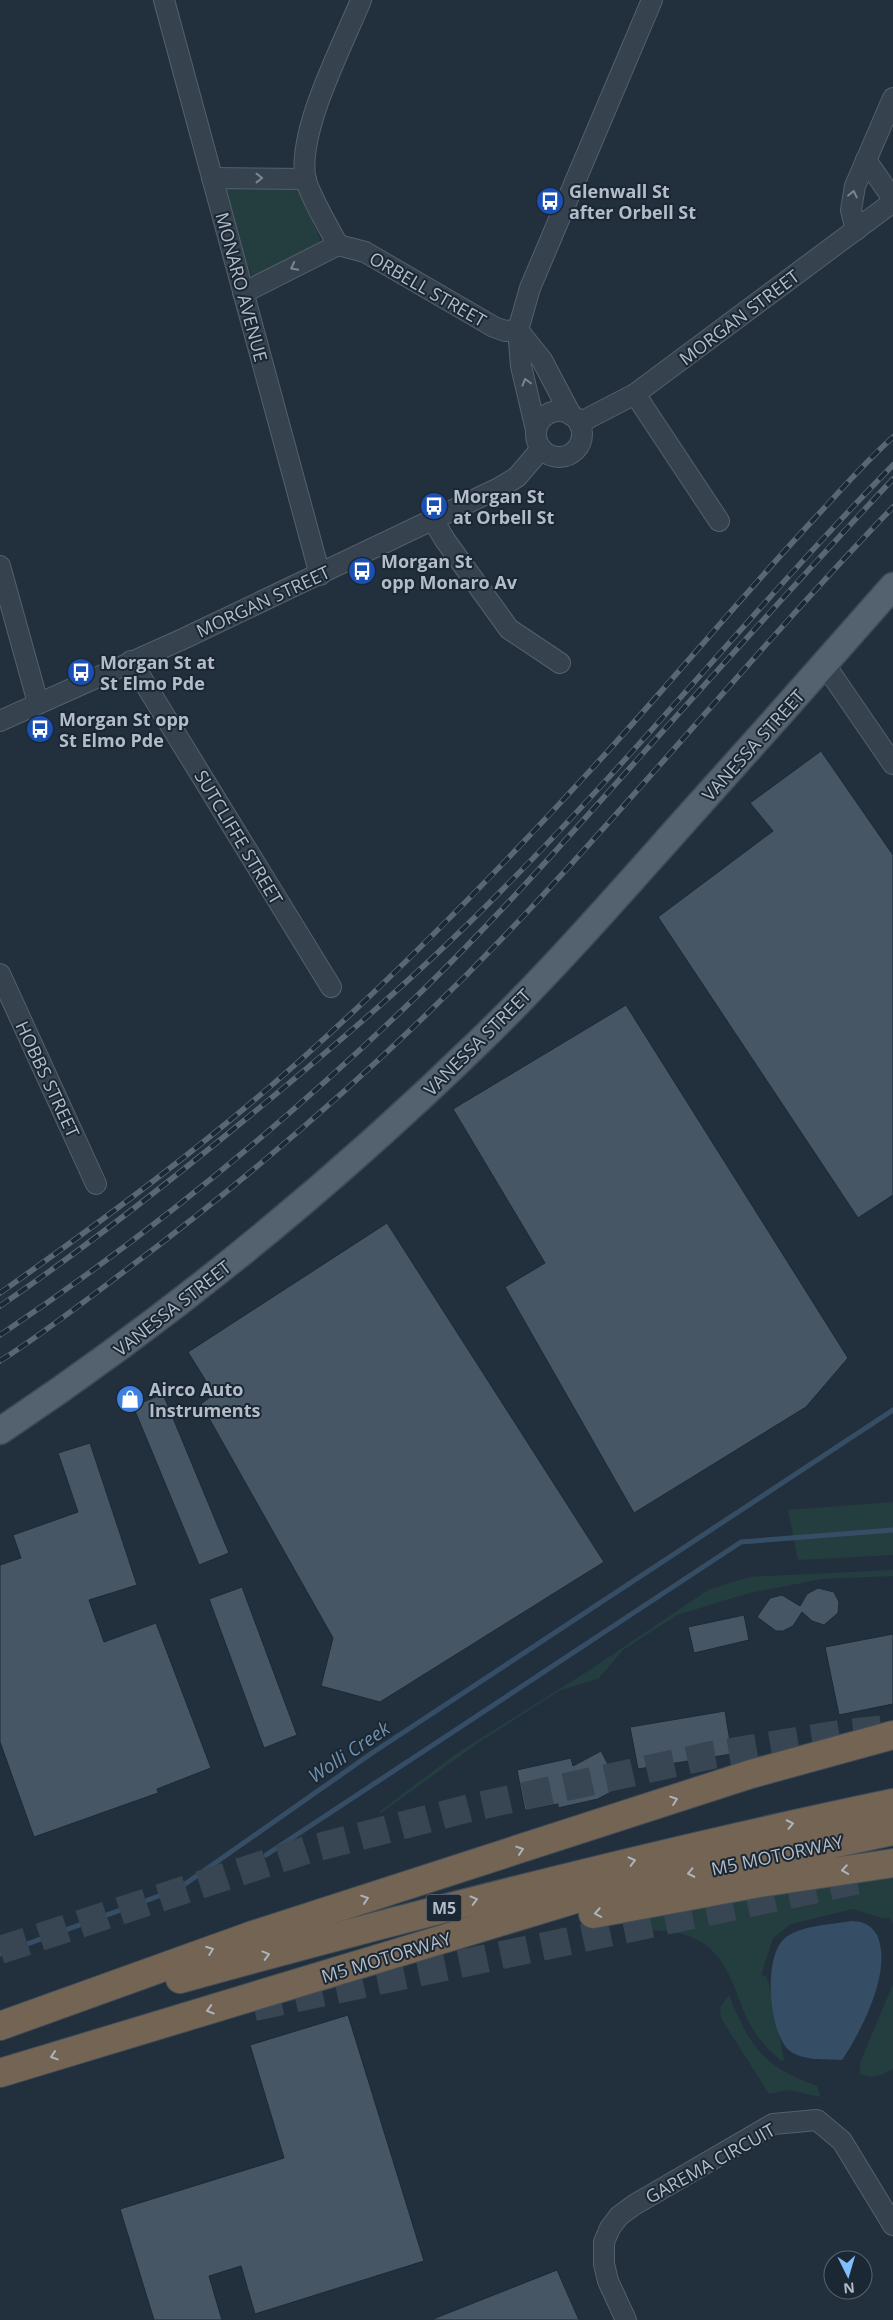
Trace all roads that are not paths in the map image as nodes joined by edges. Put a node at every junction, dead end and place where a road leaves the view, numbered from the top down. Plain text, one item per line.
1 (164, 0) edge
2 (361, 0) edge
3 (652, 0) edge
4 (893, 98) edge
5 (866, 160) junction
6 (212, 178) junction
7 (306, 179) junction
8 (893, 200) edge
9 (856, 230) junction
10 (338, 245) junction
11 (243, 293) junction
12 (518, 330) junction
13 (635, 394) junction
14 (575, 419) junction
15 (536, 430) junction
16 (541, 449) junction
17 (434, 520) junction
18 (719, 521) dead end
19 (0, 566) edge
20 (320, 575) junction
21 (893, 586) edge
22 (131, 661) junction
23 (560, 663) dead end
24 (825, 665) junction
25 (38, 703) junction
26 (0, 721) edge
27 (893, 764) edge
28 (0, 974) edge
29 (330, 987) dead end
30 (96, 1184) dead end
31 (0, 1431) edge
32 (893, 1735) edge
33 (893, 1803) edge
34 (893, 1831) edge
35 (893, 1863) edge
36 (256, 1996) junction
37 (0, 2027) edge
38 (0, 2074) edge
39 (893, 2225) edge
40 (626, 2320) edge

1 - 6 street, MONARO AVENUE
2 - 7 street
3 - 12 street
4 - 5 street
5 - 8 street
9 -> 5 street
6 -> 7 street
6 - 11 street, MONARO AVENUE
7 - 10 street
8 - 9 street, MORGAN STREET
9 - 13 street, MORGAN STREET
10 -> 11 street
10 - 12 street, ORBELL STREET
11 - 20 street, MONARO AVENUE
12 - 14 street
15 -> 12 street
13 - 14 street, MORGAN STREET
13 - 18 street
14 - 15 street
14 - 16 street
15 - 16 street
16 - 17 street, MORGAN STREET
17 - 20 street, MORGAN STREET
17 - 23 street
19 - 25 street
20 - 22 street, MORGAN STREET
21 - 24 main road, VANESSA STREET
22 - 25 street, MORGAN STREET
22 - 29 street, SUTCLIFFE STREET
24 - 27 street
24 - 31 main road, VANESSA STREET
25 - 26 street, MORGAN STREET
28 - 30 street, HOBBS STREET
37 -> 32 highway
37 -> 33 highway, M5 MOTORWAY / M5
34 -> 36 highway, M5 MOTORWAY / M5
35 -> 36 highway
36 -> 38 highway, M5 MOTORWAY / M5
39 - 40 street, GAREMA CIRCUIT

